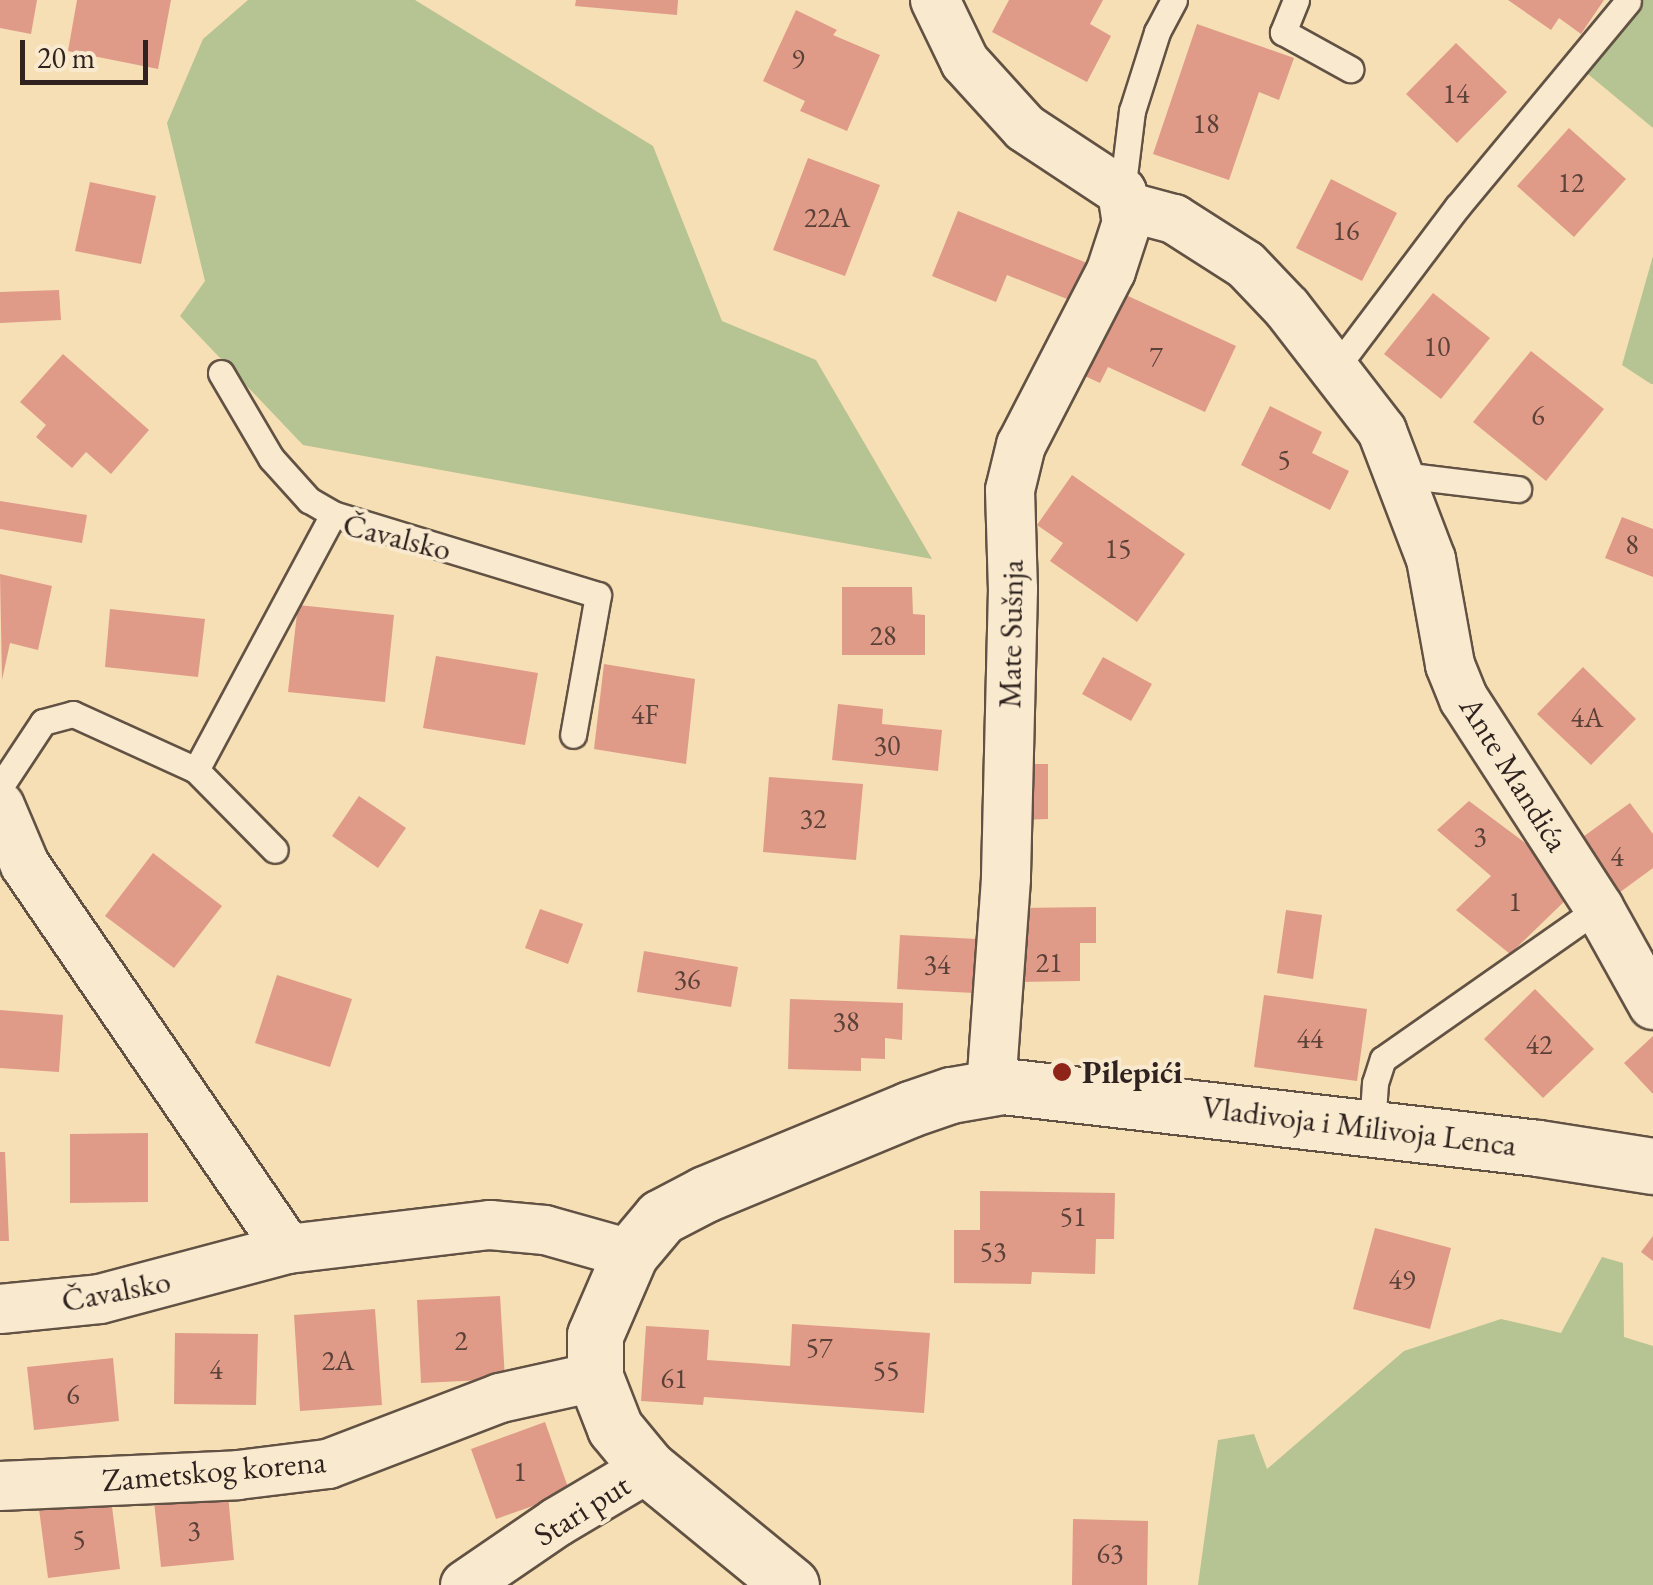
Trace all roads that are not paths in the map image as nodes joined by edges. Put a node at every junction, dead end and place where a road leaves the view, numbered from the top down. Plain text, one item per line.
1 (935, 0) edge
2 (1174, 0) edge
3 (1296, 0) edge
4 (1628, 1) edge
5 (1350, 68) dead end
6 (1124, 199) junction
7 (1335, 369) junction
8 (221, 374) dead end
9 (1402, 475) junction
10 (1518, 489) dead end
11 (334, 514) junction
12 (573, 735) dead end
13 (196, 770) junction
14 (0, 787) edge
15 (0, 806) edge
16 (275, 850) dead end
17 (1600, 908) junction
18 (1653, 1005) edge
19 (991, 1087) junction
20 (1372, 1128) junction
21 (1653, 1166) edge
22 (288, 1249) junction
23 (630, 1254) junction
24 (0, 1309) edge
25 (595, 1377) junction
26 (648, 1468) junction
27 (0, 1486) edge
28 (465, 1585) edge
29 (792, 1585) edge

1 - 6 street, Ante Mandića
2 - 6 lane, Mate Sušnja
3 - 5 lane
4 - 7 lane
6 - 7 street, Ante Mandića
6 - 19 street, Mate Sušnja
7 - 9 street, Ante Mandića
8 - 11 lane
9 - 10 lane
9 - 17 street, Ante Mandića
11 - 12 lane, Čavalsko
11 - 13 lane, Čavalsko
13 - 14 lane
13 - 16 lane
15 - 22 street
17 - 18 street, Ante Mandića
17 - 20 lane
19 - 20 street, Vladivoja i Milivoja Lenca
19 - 23 street, Vladivoja i Milivoja Lenca
20 - 21 street, Vladivoja i Milivoja Lenca
22 - 23 street, Čavalsko
22 - 24 street, Čavalsko
23 - 25 street, Vladivoja i Milivoja Lenca
25 - 26 street, Vladivoja i Milivoja Lenca
25 - 27 street, Zametskog korena
26 - 28 street, Stari put
26 - 29 street, Vladivoja i Milivoja Lenca

